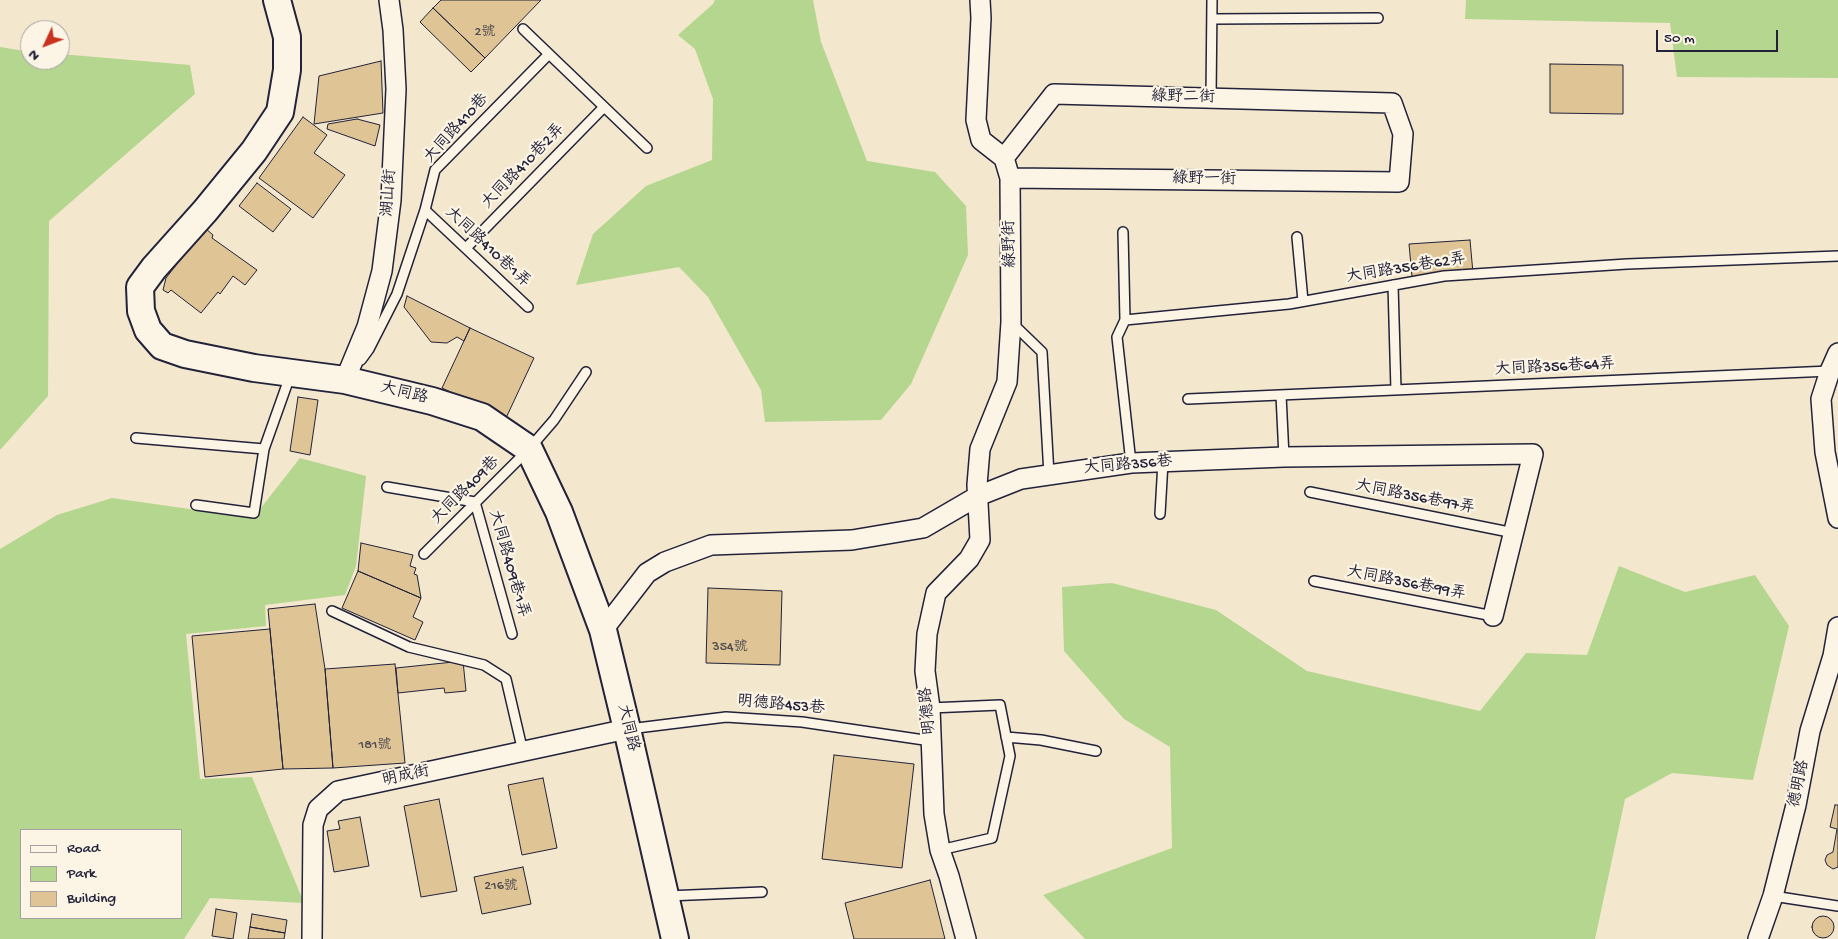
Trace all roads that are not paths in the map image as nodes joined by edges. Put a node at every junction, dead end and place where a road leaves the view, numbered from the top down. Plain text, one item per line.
1 (277, 0) edge
2 (389, 0) edge
3 (980, 0) edge
4 (1212, 0) edge
5 (1378, 18) dead end
6 (1212, 19) junction
7 (523, 29) dead end
8 (549, 54) junction
9 (1211, 98) junction
10 (604, 106) junction
11 (647, 148) dead end
12 (1004, 158) junction
13 (1010, 178) junction
14 (1399, 182) joint
15 (425, 210) junction
16 (1123, 232) dead end
17 (1297, 237) dead end
18 (466, 248) junction
19 (1838, 256) edge
20 (1393, 285) junction
21 (1303, 302) junction
22 (528, 307) dead end
23 (1125, 320) junction
24 (1011, 322) junction
25 (1838, 352) edge
26 (1830, 371) junction
27 (586, 372) dead end
28 (291, 374) junction
29 (345, 380) junction
30 (1396, 390) junction
31 (1281, 395) junction
32 (1188, 399) dead end
33 (136, 438) dead end
34 (264, 449) junction
35 (529, 449) junction
36 (1284, 456) junction
37 (1163, 462) junction
38 (1130, 463) junction
39 (1050, 475) junction
40 (387, 487) dead end
41 (1310, 492) dead end
42 (978, 496) junction
43 (475, 502) junction
44 (196, 505) dead end
45 (1160, 514) dead end
46 (1838, 518) edge
47 (1514, 533) junction
48 (424, 554) dead end
49 (1314, 581) dead end
50 (332, 611) dead end
51 (1493, 616) joint
52 (1838, 627) edge
53 (602, 630) junction
54 (512, 634) dead end
55 (1836, 655) edge
56 (930, 708) junction
57 (627, 730) junction
58 (1006, 737) junction
59 (932, 741) junction
60 (1096, 751) dead end
61 (523, 752) junction
62 (940, 850) junction
63 (762, 892) dead end
64 (665, 896) junction
65 (1773, 896) junction
66 (1836, 906) edge
67 (312, 939) edge
68 (675, 939) edge
69 (966, 939) edge
70 (1758, 939) edge

1 - 28 street, 大同路
2 - 29 street, 湖山街
3 - 12 street
4 - 6 lane
5 - 6 lane
6 - 9 lane
7 - 8 lane
8 - 10 lane
8 - 15 lane, 大同路410巷
9 - 12 street, 綠野二街
9 - 14 street, 綠野二街
10 - 11 lane
10 - 18 lane, 大同路410巷2弄
12 - 13 street, 綠野街
13 - 14 street, 綠野一街
13 - 24 street, 綠野街
15 - 18 lane, 大同路410巷1弄
15 - 29 lane, 大同路410巷
16 - 23 lane
17 - 21 lane
18 - 22 lane, 大同路410巷1弄
19 - 20 lane, 大同路356巷62弄
20 - 21 lane, 大同路356巷62弄
20 - 30 lane
21 - 23 lane, 大同路356巷62弄
23 - 38 lane
24 - 39 lane
24 - 42 street, 綠野街
25 - 26 street
26 - 30 lane, 大同路356巷64弄
26 - 46 street
27 - 35 lane, 大同路409巷
28 - 29 street, 大同路
28 - 34 lane
29 - 35 street, 大同路
30 - 31 lane, 大同路356巷64弄
31 - 32 lane, 大同路356巷64弄
31 - 36 lane
33 - 34 lane
34 - 44 lane
35 - 43 lane, 大同路409巷
35 - 53 street, 大同路
36 - 37 street, 大同路356巷
36 - 47 street, 大同路356巷
37 - 38 street, 大同路356巷
37 - 45 lane
38 - 39 street, 大同路356巷
39 - 42 street, 大同路356巷
40 - 43 lane
41 - 47 lane, 大同路356巷97弄
42 - 53 street, 大同路356巷
42 - 56 street, 明德路
43 - 48 lane, 大同路409巷
43 - 54 lane, 大同路409巷1弄
47 - 51 street, 大同路356巷
49 - 51 lane, 大同路356巷99弄
50 - 61 lane
52 - 55 street, 德明路
53 - 57 street, 大同路
55 - 65 street, 德明路
56 - 58 lane
56 - 59 street, 明德路
57 - 59 lane, 明德路453巷
57 - 61 street, 明成街
57 - 64 street, 大同路
58 - 60 lane
58 - 62 lane
59 - 62 street, 明德路
61 - 67 street, 明成街
62 - 69 street, 明德路
63 - 64 lane
64 - 68 street, 大同路
65 - 66 lane
65 - 70 street, 德明路

